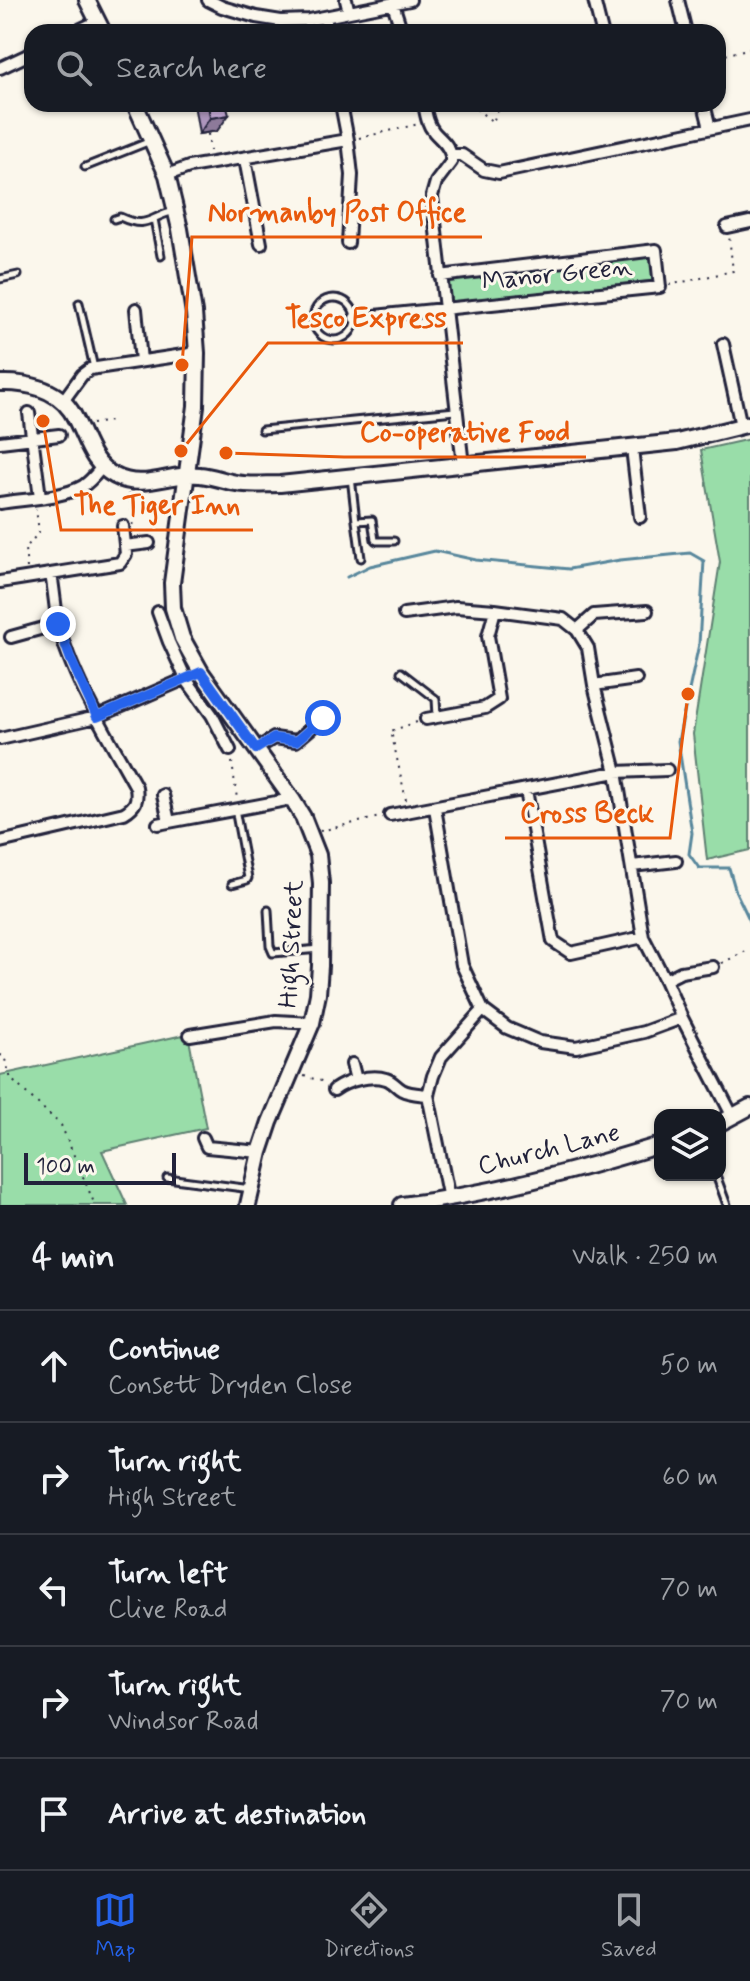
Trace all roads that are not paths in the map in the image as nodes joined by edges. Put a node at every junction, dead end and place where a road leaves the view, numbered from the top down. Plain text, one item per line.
1 (87, 0) edge
2 (208, 0) edge
3 (346, 0) edge
4 (410, 0) edge
5 (594, 0) edge
6 (678, 0) edge
7 (393, 4) junction
8 (349, 12) junction
9 (325, 17) junction
10 (99, 24) edge
11 (326, 24) edge
12 (399, 24) edge
13 (600, 24) edge
14 (684, 24) edge
15 (24, 57) edge
16 (0, 68) edge
17 (139, 112) edge
18 (343, 112) edge
19 (426, 112) edge
20 (706, 112) edge
21 (750, 120) edge
22 (710, 128) junction
23 (153, 140) junction
24 (348, 140) junction
25 (451, 155) junction
26 (245, 159) junction
27 (85, 167) dead end
28 (167, 175) junction
29 (175, 211) junction
30 (114, 219) dead end
31 (154, 219) junction
32 (750, 222) edge
33 (727, 227) road end
34 (348, 243) dead end
35 (261, 244) dead end
36 (161, 256) dead end
37 (18, 275) dead end
38 (440, 276) junction
39 (0, 279) edge
40 (79, 303) dead end
41 (136, 309) dead end
42 (444, 309) junction
43 (355, 318) junction
44 (723, 344) dead end
45 (197, 353) junction
46 (141, 361) junction
47 (94, 369) junction
48 (0, 383) edge
49 (63, 401) junction
50 (456, 411) junction
51 (29, 413) dead end
52 (746, 425) edge
53 (262, 430) dead end
54 (59, 435) dead end
55 (33, 438) junction
56 (0, 442) edge
57 (632, 448) junction
58 (463, 465) junction
59 (102, 467) junction
60 (186, 476) junction
61 (351, 476) junction
62 (37, 498) junction
63 (0, 503) edge
64 (640, 517) dead end
65 (356, 521) junction
66 (123, 526) road end
67 (394, 541) dead end
68 (149, 543) dead end
69 (126, 550) junction
70 (361, 558) dead end
71 (51, 574) junction
72 (0, 582) edge
73 (495, 610) junction
74 (647, 611) dead end
75 (158, 612) dead end
76 (404, 614) dead end
77 (58, 624) junction
78 (577, 630) junction
79 (11, 637) dead end
80 (201, 672) junction
81 (401, 672) dead end
82 (186, 679) junction
83 (636, 679) dead end
84 (594, 685) junction
85 (97, 717) junction
86 (431, 718) joint
87 (335, 720) dead end
88 (0, 739) edge
89 (256, 749) junction
90 (230, 750) road end
91 (667, 770) dead end
92 (616, 772) junction
93 (526, 790) junction
94 (163, 795) dead end
95 (292, 799) junction
96 (237, 808) junction
97 (435, 808) junction
98 (390, 815) road end
99 (0, 842) edge
100 (676, 861) dead end
101 (632, 866) junction
102 (232, 884) dead end
103 (268, 910) dead end
104 (643, 937) junction
105 (321, 949) junction
106 (713, 967) road end
107 (665, 980) junction
108 (483, 1010) junction
109 (682, 1018) junction
110 (312, 1023) junction
111 (190, 1035) dead end
112 (352, 1064) dead end
113 (356, 1080) junction
114 (336, 1088) road end
115 (428, 1095) junction
116 (750, 1107) edge
117 (727, 1120) edge
118 (203, 1138) dead end
119 (654, 1147) edge
120 (260, 1152) junction
121 (167, 1178) dead end
122 (718, 1181) edge
123 (252, 1189) junction
124 (449, 1199) junction
125 (248, 1205) edge
126 (410, 1205) edge
127 (727, 1205) edge

1 - 10 main road
2 - 9 street
3 - 8 street
4 - 7 street
5 - 13 street
6 - 14 street
7 - 8 street
7 - 12 street
8 - 9 street
9 - 11 street
15 - 16 street
17 - 23 main road, High Street
18 - 24 street
19 - 25 street
20 - 22 street
21 - 22 street
22 - 25 street
23 - 27 lane
23 - 28 main road, High Street
24 - 26 street
24 - 34 street
25 - 38 street
26 - 28 street
26 - 35 street
28 - 29 main road, High Street
29 - 31 lane
29 - 45 main road, High Street
30 - 31 lane
31 - 36 lane
32 - 33 street
37 - 39 lane
38 - 42 street
38 - 42 street, Manor Green
40 - 47 lane
41 - 46 street
42 - 43 street, Manor Green
42 - 50 street
43 - 43 lane
44 - 52 street
45 - 46 street
45 - 60 main road, High Street
46 - 47 street
47 - 49 street
48 - 49 main road
49 - 59 main road
50 - 53 lane
50 - 58 street
51 - 55 street
52 - 57 main road
54 - 55 street
55 - 56 street
55 - 62 street
57 - 58 main road
57 - 64 street
58 - 61 main road
59 - 60 main road
59 - 62 street
60 - 61 main road
60 - 80 main road, High Street
61 - 65 lane
62 - 63 street
65 - 67 lane
65 - 70 lane
66 - 69 street
68 - 69 street
69 - 71 street
71 - 72 street
71 - 77 street
73 - 76 street
73 - 78 street
73 - 86 street
74 - 78 street
75 - 82 street
77 - 79 street
77 - 85 street
78 - 84 street
80 - 82 street
80 - 89 main road, High Street
81 - 86 lane
82 - 85 street
82 - 90 street
83 - 84 street
84 - 92 street
85 - 88 street
85 - 99 street
87 - 89 street
89 - 95 main road, High Street
91 - 92 street
92 - 93 street
92 - 101 street
93 - 97 street
93 - 104 street
94 - 96 street
95 - 96 street
95 - 105 main road, High Street
96 - 102 lane
97 - 98 street
97 - 108 street
100 - 101 street
101 - 104 street
103 - 105 lane
104 - 107 street
105 - 110 main road, High Street
106 - 107 street
107 - 109 street
108 - 109 street
108 - 115 street
109 - 117 street
110 - 111 street
110 - 120 main road, High Street
112 - 113 street
113 - 114 street
113 - 115 street
115 - 124 street
116 - 117 main road
118 - 120 street
119 - 124 main road, Church Lane
120 - 123 main road, High Street
121 - 123 lane
122 - 127 lane
123 - 125 main road, High Street
124 - 126 main road, Church Lane

